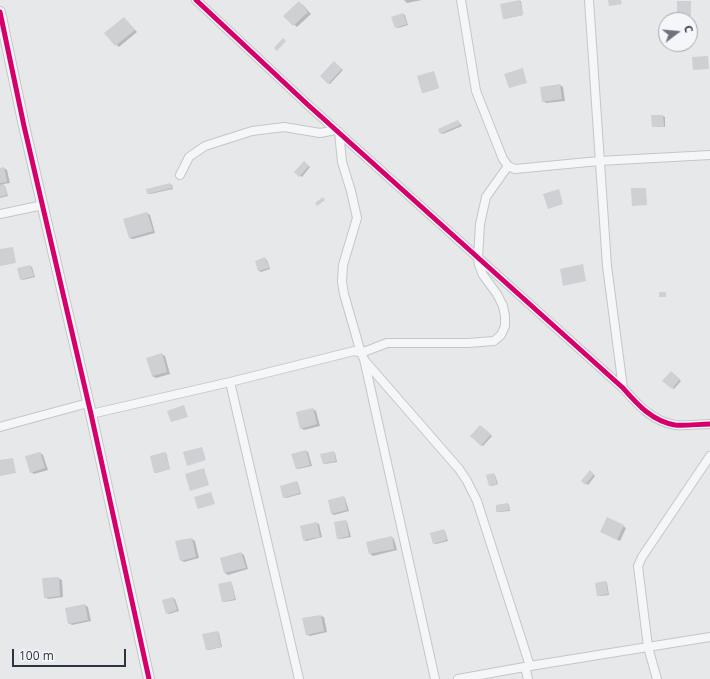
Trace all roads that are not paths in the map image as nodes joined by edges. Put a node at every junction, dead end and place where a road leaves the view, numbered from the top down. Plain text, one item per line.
1 (196, 0) edge
2 (461, 0) edge
3 (589, 0) edge
4 (0, 12) edge
5 (338, 131) junction
6 (710, 155) edge
7 (599, 161) junction
8 (508, 166) junction
9 (180, 175) dead end
10 (43, 205) junction
11 (0, 214) edge
12 (478, 258) junction
13 (363, 356) junction
14 (230, 382) junction
15 (623, 388) junction
16 (88, 403) junction
17 (91, 414) junction
18 (710, 424) edge
19 (0, 427) edge
20 (710, 456) edge
21 (710, 637) edge
22 (648, 647) junction
23 (527, 666) junction
24 (149, 679) edge
25 (299, 679) edge
26 (436, 679) edge
27 (458, 679) edge
28 (528, 679) edge
29 (657, 679) edge

1 - 5 street
2 - 8 street
3 - 7 street
4 - 10 street
5 - 9 street
5 - 12 street
5 - 13 street
6 - 7 street
7 - 8 street
7 - 15 street
8 - 12 street
10 - 11 street
10 - 16 street
12 - 13 street
12 - 15 street
13 - 14 street
13 - 23 street
13 - 26 street
14 - 17 street
14 - 25 street
15 - 18 street
16 - 17 street
16 - 19 street
17 - 24 street
20 - 22 street
21 - 22 street
22 - 23 street
22 - 29 street
23 - 27 street
23 - 28 street

